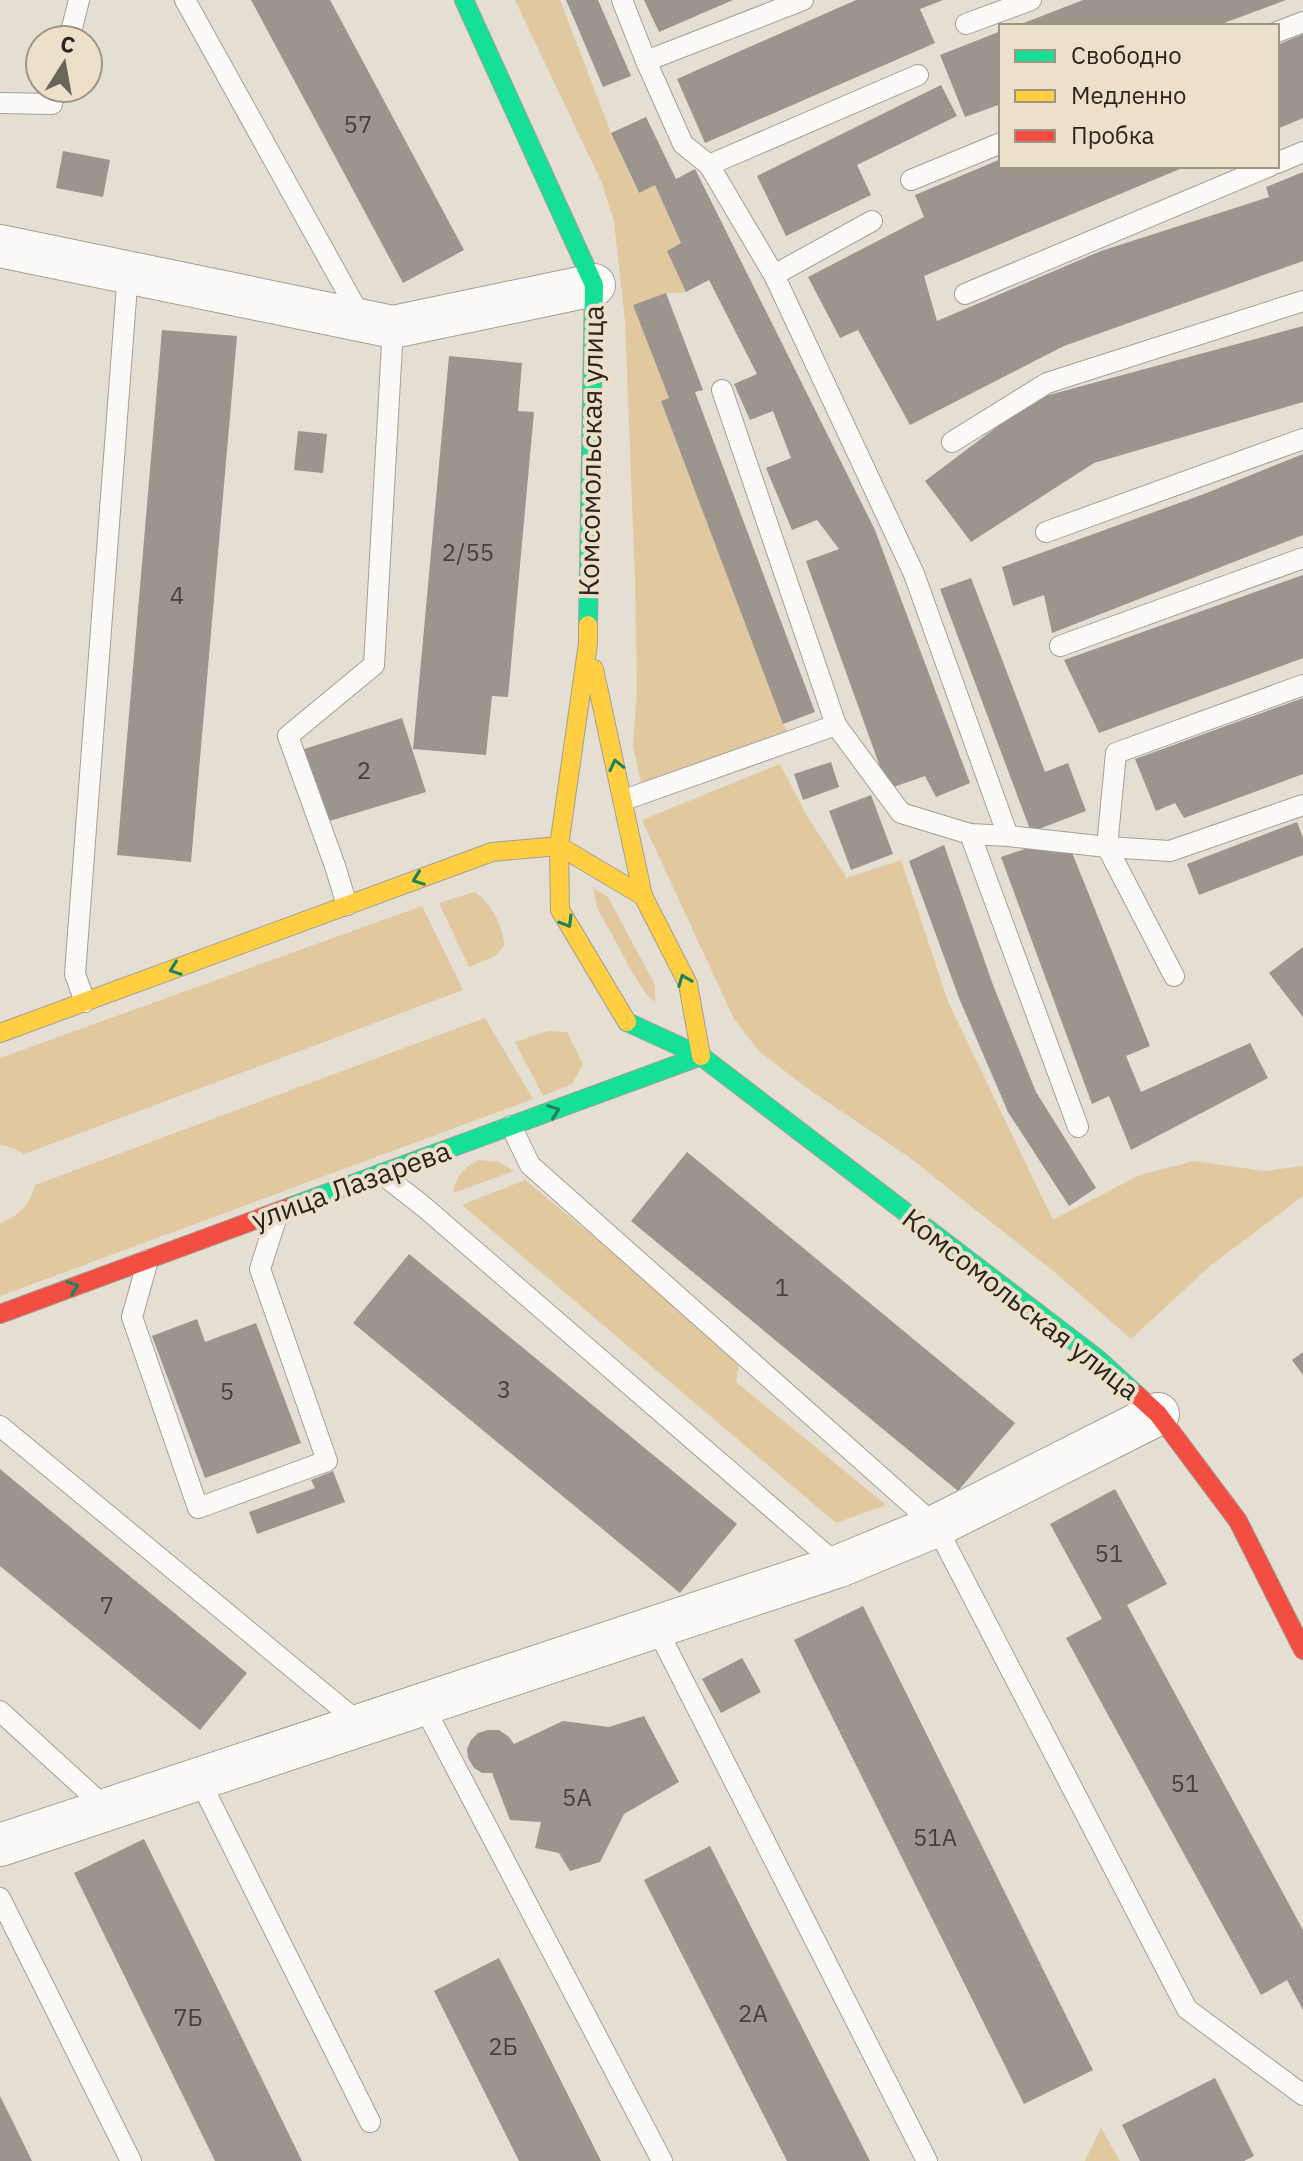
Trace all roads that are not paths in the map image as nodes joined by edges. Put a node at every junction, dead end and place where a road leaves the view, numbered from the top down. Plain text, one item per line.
1 (79, 0) edge
2 (185, 0) edge
3 (464, 0) edge
4 (622, 0) edge
5 (803, 0) edge
6 (1031, 0) edge
7 (1303, 22) edge
8 (73, 24) edge
9 (966, 24) dead end
10 (1279, 31) edge
11 (646, 61) junction
12 (918, 75) dead end
13 (0, 103) edge
14 (24, 103) edge
15 (999, 144) edge
16 (1303, 152) edge
17 (1279, 162) edge
18 (709, 165) junction
19 (1265, 168) edge
20 (911, 180) dead end
21 (872, 221) dead end
22 (0, 246) edge
23 (128, 272) junction
24 (774, 275) junction
25 (594, 285) junction
26 (965, 294) dead end
27 (1303, 301) edge
28 (378, 323) junction
29 (722, 390) dead end
30 (1303, 439) edge
31 (952, 442) dead end
32 (1046, 532) dead end
33 (1303, 558) edge
34 (588, 643) junction
35 (1060, 646) dead end
36 (1303, 685) edge
37 (836, 725) junction
38 (624, 800) junction
39 (1303, 805) edge
40 (970, 834) junction
41 (1008, 836) junction
42 (559, 846) junction
43 (1107, 847) junction
44 (643, 896) junction
45 (347, 905) junction
46 (1174, 976) dead end
47 (85, 1002) junction
48 (0, 1033) edge
49 (701, 1056) junction
50 (511, 1126) junction
51 (1078, 1127) dead end
52 (382, 1174) junction
53 (279, 1212) junction
54 (148, 1260) junction
55 (0, 1314) edge
56 (1158, 1414) junction
57 (0, 1426) edge
58 (936, 1526) junction
59 (839, 1566) junction
60 (656, 1627) junction
61 (1303, 1650) edge
62 (423, 1705) junction
63 (0, 1711) edge
64 (363, 1726) junction
65 (199, 1779) junction
66 (107, 1809) junction
67 (0, 1845) edge
68 (0, 1898) edge
69 (1303, 2095) edge
70 (370, 2122) dead end
71 (131, 2161) edge
72 (662, 2161) edge
73 (927, 2161) edge

1 - 8 lane
2 - 28 lane
3 - 25 main road, Комсомольская улица
4 - 11 lane
5 - 11 lane
6 - 9 lane
7 - 10 lane
11 - 18 lane
12 - 18 lane
13 - 14 lane
15 - 20 lane
16 - 17 lane
18 - 24 lane
19 - 26 lane
21 - 24 lane
22 - 23 street
23 - 28 street
23 - 47 lane
24 - 41 lane
25 - 28 street
25 - 34 main road, Комсомольская улица
27 - 31 lane
28 - 45 lane
29 - 37 lane
30 - 32 lane
33 - 35 lane
38 -> 34 main road, Комсомольская улица
34 - 42 main road, Комсомольская улица
36 - 43 lane
37 - 38 lane
37 - 40 lane
38 - 44 main road, Комсомольская улица
39 - 43 lane
40 - 41 lane
40 - 51 lane
41 - 43 lane
42 - 44 main road
42 -> 45 main road
42 -> 49 main road, Комсомольская улица
43 - 46 lane
49 -> 44 main road, Комсомольская улица
45 -> 47 main road
47 - 48 main road
50 -> 49 main road, улица Лазарева
49 - 56 main road, Комсомольская улица
50 - 52 main road, улица Лазарева
50 - 58 lane
52 - 53 main road, улица Лазарева
52 - 59 lane
53 - 54 main road, улица Лазарева
53 - 54 lane
55 -> 54 main road, улица Лазарева
56 - 58 street
56 - 61 main road, Комсомольская улица
57 - 64 lane
58 - 59 street
58 - 69 lane
59 - 60 street
60 - 62 street
60 - 73 lane
62 - 64 street
62 - 72 lane
63 - 66 lane
64 - 65 street
65 - 66 street
65 - 70 lane
66 - 67 street
68 - 71 lane

